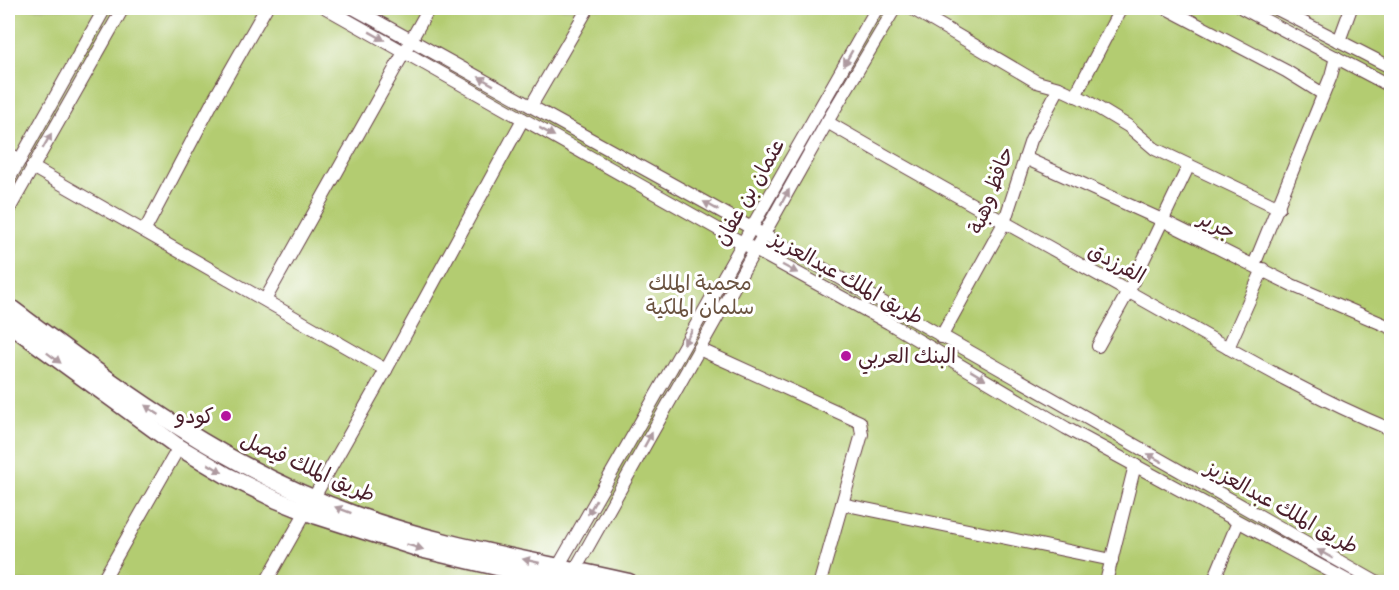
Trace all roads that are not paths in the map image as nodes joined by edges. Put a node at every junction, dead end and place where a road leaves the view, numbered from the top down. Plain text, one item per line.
1 (105, 8) edge
2 (123, 8) edge
3 (267, 8) edge
4 (326, 8) edge
5 (353, 8) edge
6 (429, 8) edge
7 (588, 8) edge
8 (877, 8) edge
9 (896, 8) edge
10 (911, 8) edge
11 (1121, 8) edge
12 (1166, 8) edge
13 (1242, 8) edge
14 (1275, 8) edge
15 (1351, 8) edge
16 (411, 40) junction
17 (1339, 41) junction
18 (404, 51) junction
19 (1336, 57) junction
20 (1392, 68) edge
21 (1392, 87) edge
22 (1059, 88) junction
23 (1323, 94) junction
24 (1075, 96) junction
25 (531, 106) junction
26 (523, 119) junction
27 (827, 122) junction
28 (8, 153) edge
29 (1025, 158) junction
30 (20, 160) junction
31 (1189, 165) junction
32 (32, 167) junction
33 (8, 181) edge
34 (1279, 208) junction
35 (8, 210) edge
36 (1161, 220) junction
37 (1004, 223) junction
38 (750, 228) junction
39 (145, 230) junction
40 (764, 235) junction
41 (742, 242) junction
42 (755, 250) junction
43 (1258, 267) junction
44 (1128, 292) junction
45 (265, 300) junction
46 (8, 306) edge
47 (8, 323) edge
48 (1392, 328) edge
49 (941, 337) junction
50 (1098, 346) dead end
51 (1228, 348) junction
52 (699, 349) junction
53 (386, 370) junction
54 (1392, 430) edge
55 (179, 447) junction
56 (1135, 465) junction
57 (842, 504) junction
58 (310, 506) junction
59 (1238, 522) junction
60 (1112, 560) junction
61 (572, 576) edge
62 (553, 578) edge
63 (102, 582) edge
64 (266, 582) edge
65 (629, 582) edge
66 (820, 582) edge
67 (1106, 582) edge
68 (1213, 582) edge
69 (1350, 582) edge
70 (1376, 582) edge

1 - 30 street
32 -> 2 street
3 - 39 street
4 -> 18 street, طريق الملك عبدالعزيز
5 - 16 street, طريق الملك عبدالعزيز
6 - 16 street
7 - 25 street
8 -> 38 street, عثمان بن عفان
9 - 27 street, عثمان بن عفان
10 - 22 street
11 - 24 street
12 - 23 street
13 - 19 street
14 - 17 street
15 - 17 street
16 - 18 street
25 -> 16 street, طريق الملك عبدالعزيز
17 - 20 street
18 - 26 street, طريق الملك عبدالعزيز
18 - 45 street
19 - 21 street
19 - 23 street
22 - 24 street
22 - 29 street, حافظ وهبة
23 - 34 street
24 - 31 street
38 -> 25 street, طريق الملك عبدالعزيز
26 -> 41 street, طريق الملك عبدالعزيز
26 - 53 street
27 - 37 street, الفرزدق
40 -> 27 street, عثمان بن عفان
28 - 30 street
29 - 36 street, جرير
29 - 37 street, حافظ وهبة
30 - 33 street
31 - 34 street
31 - 36 street
32 - 35 street
32 - 39 street
34 - 43 street
36 - 43 street, جرير
36 - 44 street
37 - 44 street, الفرزدق
37 - 49 street, حافظ وهبة
38 - 40 street, طريق الملك عبدالعزيز
38 - 41 street, عثمان بن عفان
39 - 45 street
40 - 42 street, عثمان بن عفان
40 - 49 street, طريق الملك عبدالعزيز
41 - 42 street, طريق الملك عبدالعزيز
41 -> 62 street, عثمان بن عفان
42 - 52 street, عثمان بن عفان
42 -> 56 street, طريق الملك عبدالعزيز
43 - 48 street, جرير
43 - 51 street
44 - 50 street
44 - 51 street, الفرزدق
45 - 53 street
58 -> 46 main road, طريق الملك فيصل
47 -> 55 main road, طريق الملك فيصل
70 -> 49 street, طريق الملك عبدالعزيز
51 - 54 street, الفرزدق
52 - 57 street
61 -> 52 street, عثمان بن عفان
53 - 58 street
55 -> 58 main road, طريق الملك فيصل
55 - 63 street
56 - 59 street, طريق الملك عبدالعزيز
56 - 60 street
57 - 60 street
57 - 66 street
58 - 62 main road, طريق الملك فيصل
58 - 64 street
59 - 68 street
59 - 69 street, طريق الملك عبدالعزيز
60 - 67 street
61 - 62 main road, طريق الملك فيصل
61 - 65 main road, طريق الملك فيصل

